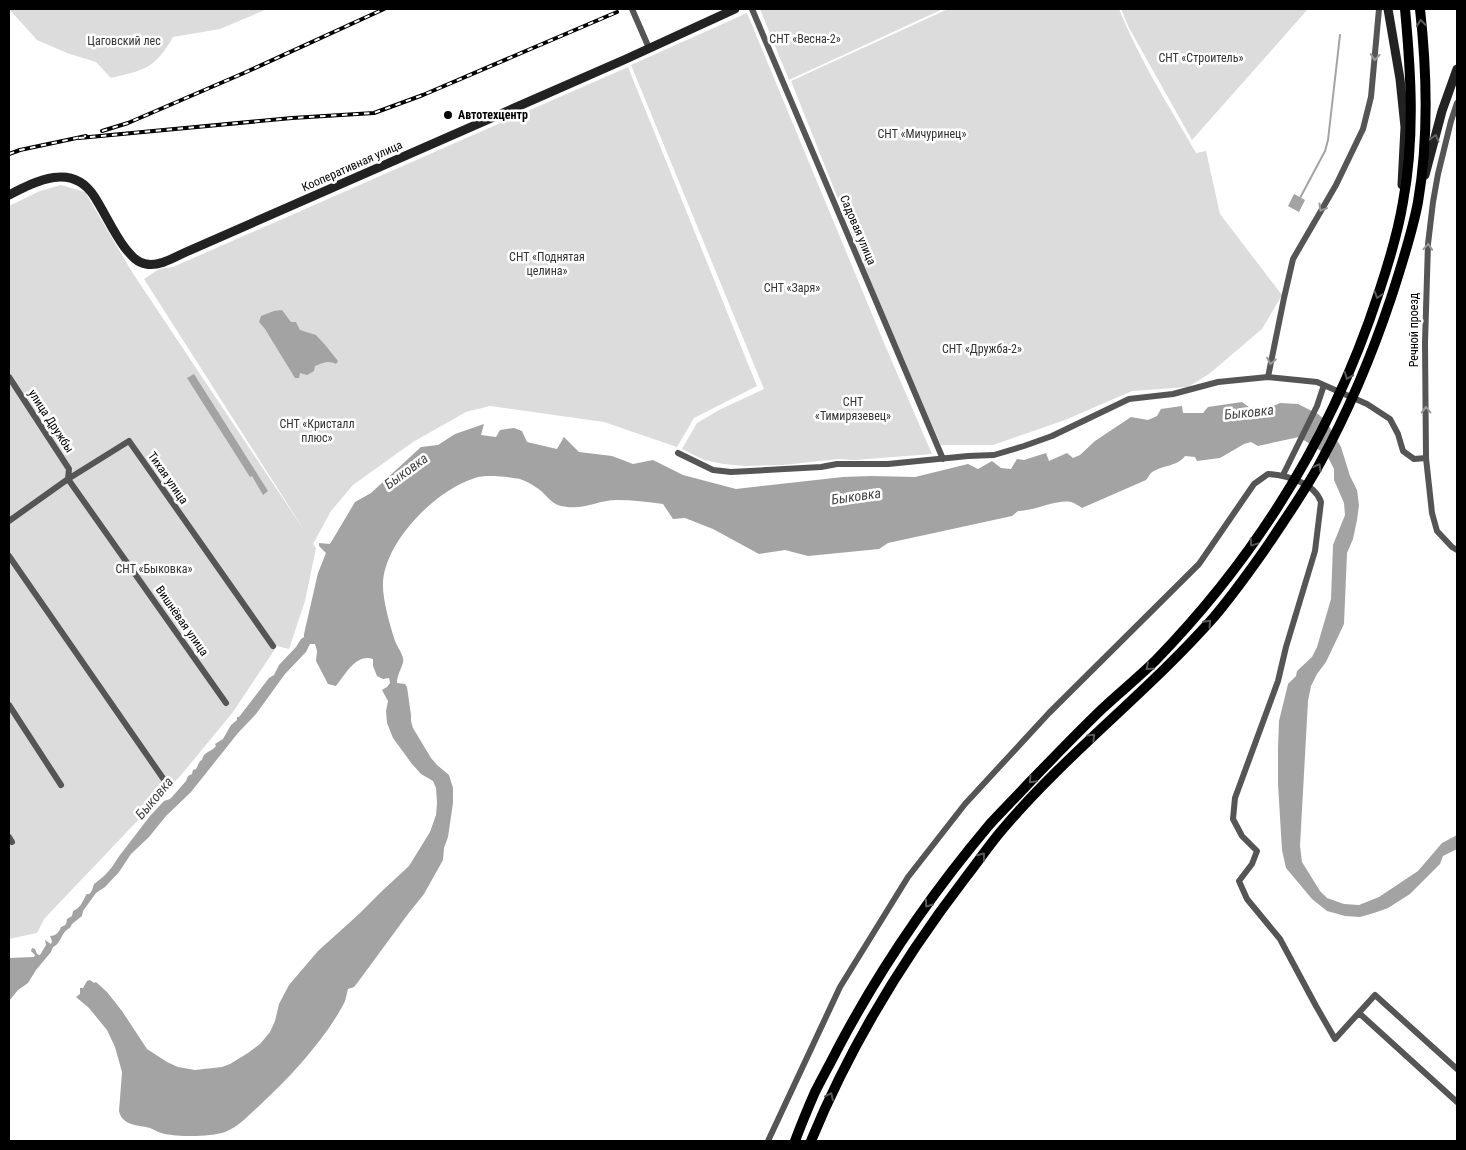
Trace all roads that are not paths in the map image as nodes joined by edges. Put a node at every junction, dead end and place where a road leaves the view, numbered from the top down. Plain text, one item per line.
1 (632, 9) edge
2 (735, 9) edge
3 (752, 9) edge
4 (1379, 9) edge
5 (1388, 9) edge
6 (1405, 9) edge
7 (1420, 9) edge
8 (648, 48) junction
9 (1457, 69) edge
10 (1457, 103) edge
11 (9, 195) edge
12 (1418, 202) junction
13 (1400, 214) junction
14 (9, 377) edge
15 (1268, 377) junction
16 (1324, 386) junction
17 (678, 453) dead end
18 (1426, 458) junction
19 (943, 459) junction
20 (1283, 475) junction
21 (68, 479) junction
22 (9, 521) edge
23 (1457, 550) edge
24 (9, 556) edge
25 (273, 646) dead end
26 (226, 703) dead end
27 (9, 705) edge
28 (167, 784) dead end
29 (61, 785) dead end
30 (1359, 1013) junction
31 (1457, 1069) edge
32 (1457, 1102) edge
33 (768, 1141) edge
34 (795, 1141) edge
35 (811, 1141) edge

1 - 8 street
2 - 8 main road, Кооперативная улица
3 - 19 street, Садовая улица
4 -> 15 street
5 - 13 main road
6 - 13 main road
12 -> 7 main road
8 - 11 main road, Кооперативная улица
12 -> 9 main road
18 -> 10 street, Речной проезд
35 -> 12 main road
13 -> 34 main road
14 - 21 street, улица Дружбы
15 - 16 street
15 - 19 street
16 - 18 street
16 - 20 street
17 - 19 street
18 - 23 street, Речной проезд
20 - 30 street
20 - 33 street
21 - 22 street, Тихая улица
21 - 25 street, Тихая улица
21 - 26 street, Вишнёвая улица
24 - 28 street
27 - 29 street
30 - 31 street
30 - 32 street

